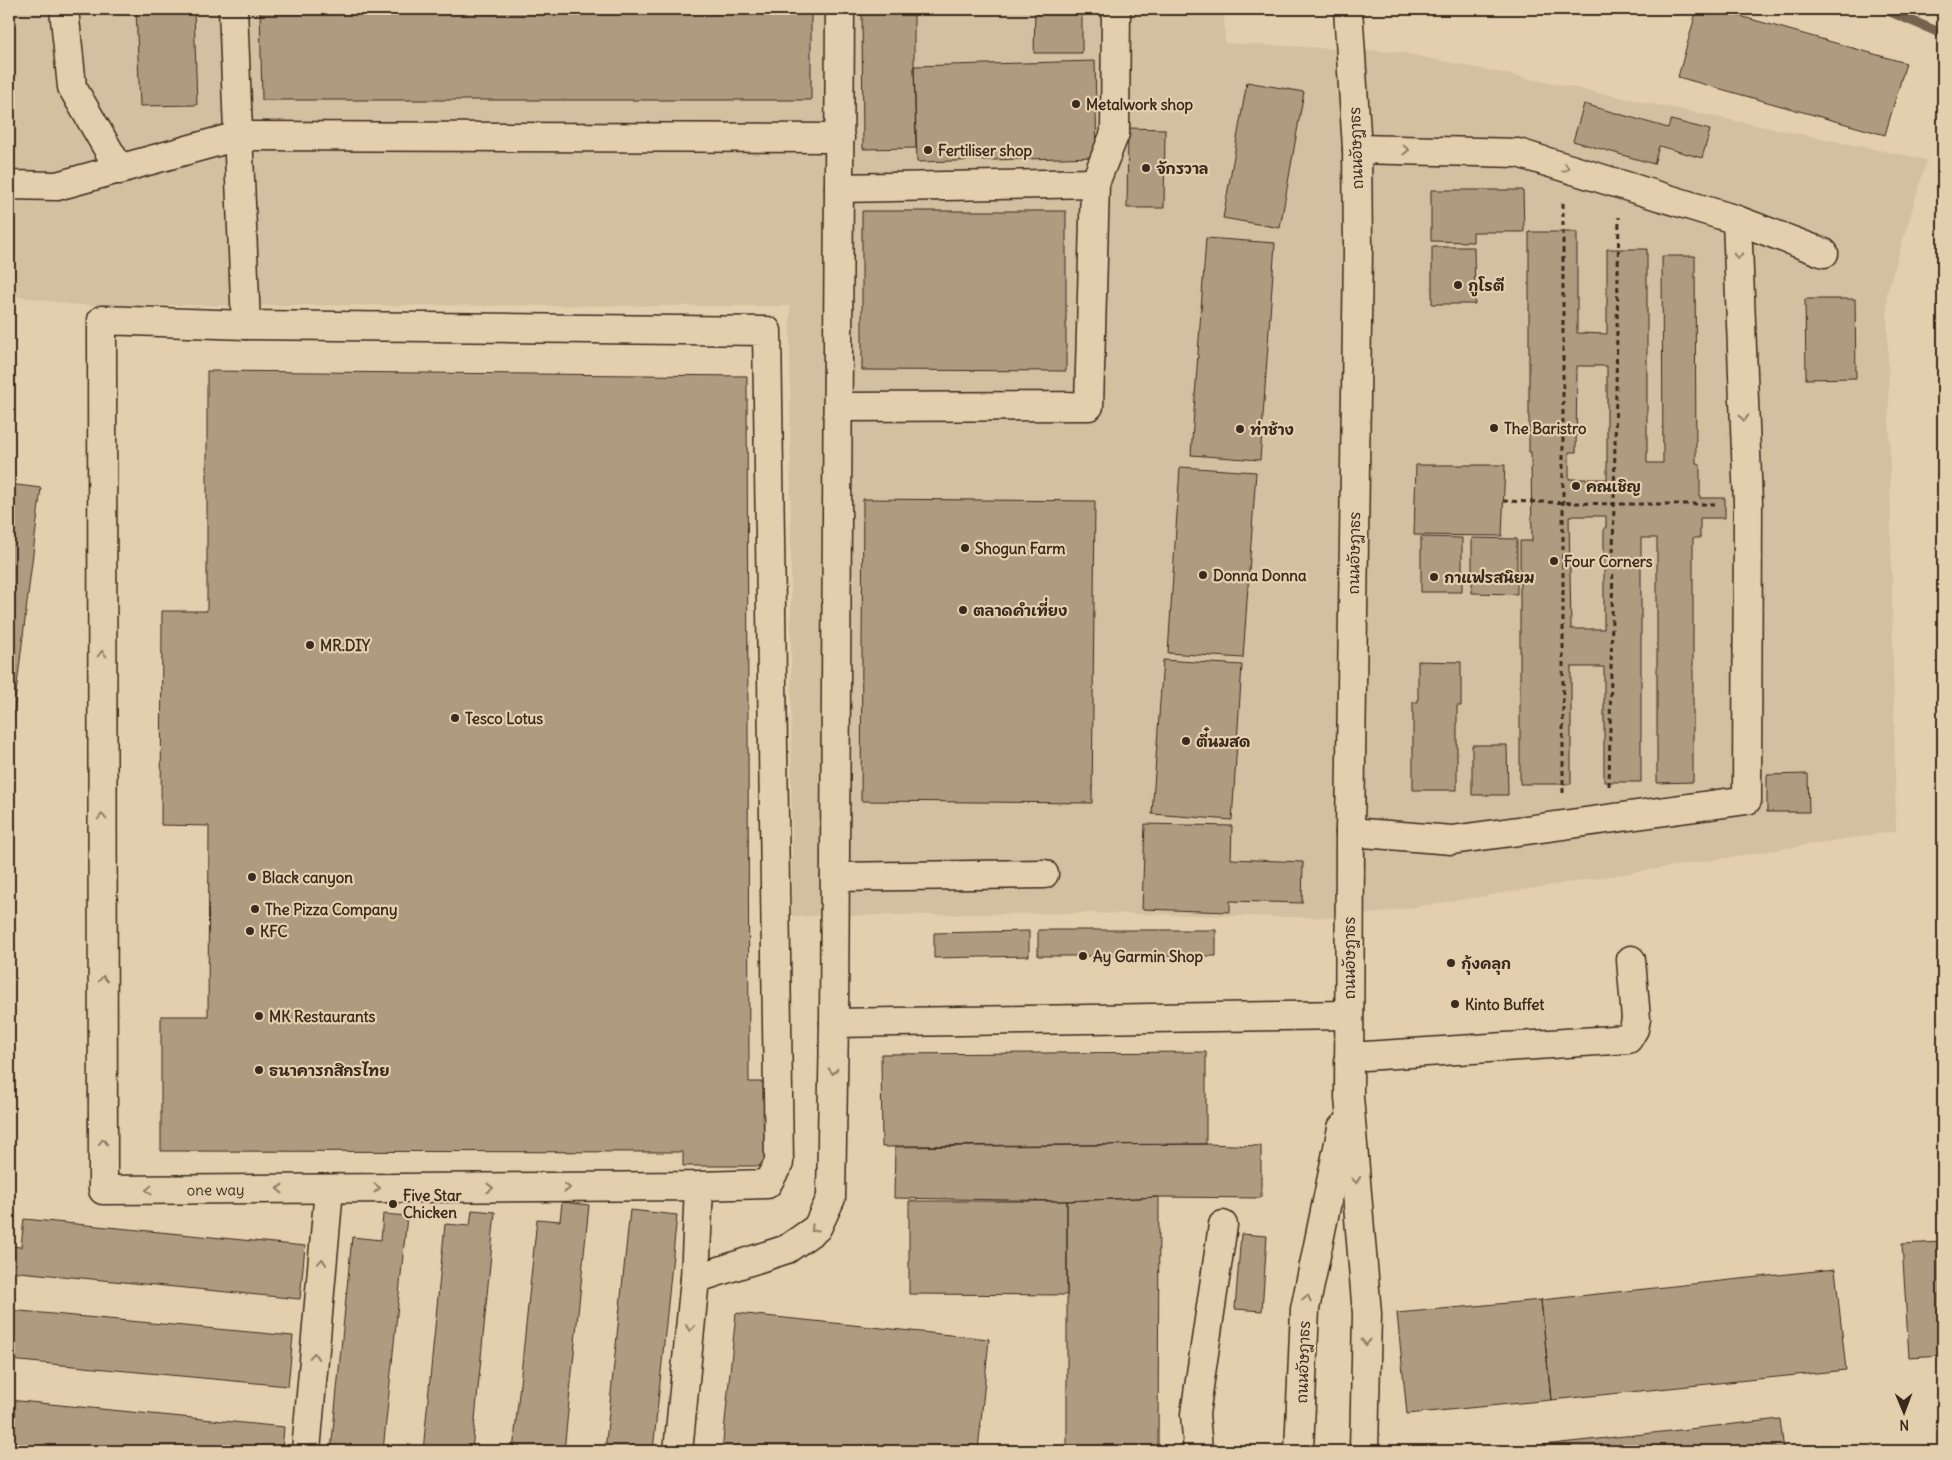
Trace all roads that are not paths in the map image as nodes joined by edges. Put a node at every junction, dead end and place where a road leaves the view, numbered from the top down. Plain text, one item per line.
1 (64, 9) edge
2 (232, 9) edge
3 (840, 9) edge
4 (1116, 9) edge
5 (1348, 9) edge
6 (238, 136) junction
7 (840, 138) junction
8 (1357, 149) junction
9 (120, 170) junction
10 (1095, 183) junction
11 (9, 185) edge
12 (839, 188) junction
13 (1737, 220) junction
14 (1824, 253) dead end
15 (246, 325) junction
16 (838, 407) junction
17 (1350, 832) junction
18 (1044, 874) dead end
19 (835, 877) junction
20 (1631, 960) dead end
21 (1348, 1015) junction
22 (834, 1022) junction
23 (1349, 1058) junction
24 (1349, 1097) junction
25 (699, 1186) junction
26 (329, 1189) junction
27 (1223, 1225) dead end
28 (695, 1279) junction
29 (306, 1451) edge
30 (678, 1451) edge
31 (1198, 1451) edge
32 (1299, 1451) edge
33 (1364, 1451) edge

1 - 9 street
2 - 6 street
3 - 7 street
4 - 10 street
5 - 8 street, ถนนอัษฎาธร
6 - 7 street
6 - 9 street
6 - 15 street
7 - 12 street
8 -> 13 street
8 - 17 street, ถนนอัษฎาธร
9 - 11 street
10 - 12 street
10 - 16 street
12 - 16 street
13 - 14 street
13 -> 17 street
15 - 25 street, one way
26 -> 15 street, one way
16 - 19 street
17 - 21 street, ถนนอัษฎาธร
18 - 19 street
19 - 22 street
20 - 23 street
21 - 22 street
21 - 23 street, ถนนอัษฎาธร
22 -> 28 street
23 - 24 street, ถนนอัษฎาธร
32 -> 24 street, ถนนอัษฎาธร
24 -> 33 street, ถนนอัษฎาธร
26 -> 25 street, one way
25 - 28 street
29 -> 26 street
27 - 31 street
28 -> 30 street

